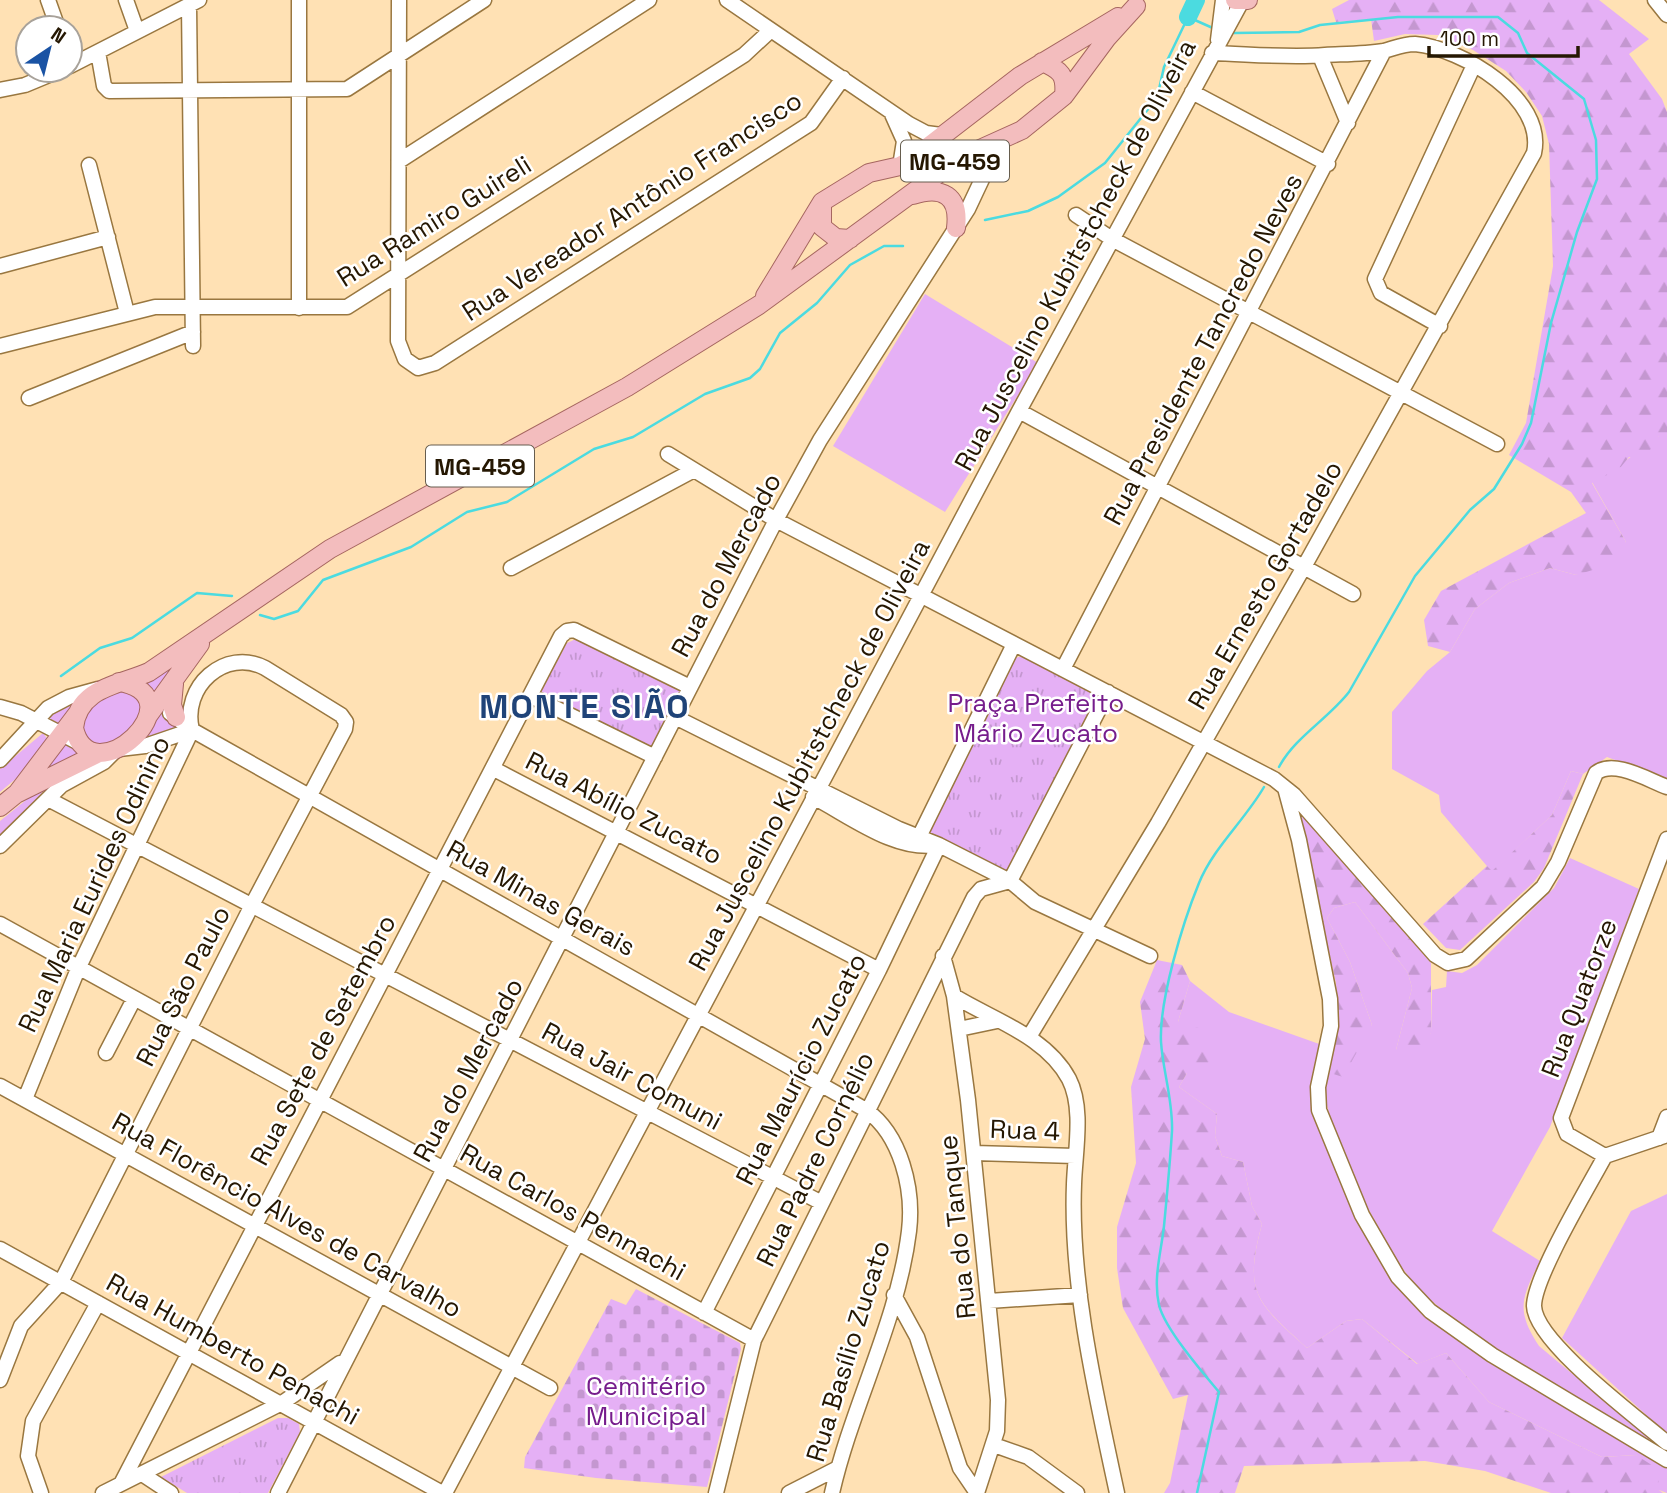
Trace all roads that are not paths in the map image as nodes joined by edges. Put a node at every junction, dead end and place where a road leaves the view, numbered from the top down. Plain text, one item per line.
1 (126, 0) edge
2 (299, 0) edge
3 (399, 0) edge
4 (484, 0) edge
5 (649, 0) edge
6 (727, 0) edge
7 (1223, 0) edge
8 (1242, 0) edge
9 (1655, 0) edge
10 (194, 2) edge
11 (1139, 3) edge
12 (1667, 15) edge
13 (398, 23) junction
14 (137, 31) junction
15 (770, 31) junction
16 (427, 37) junction
17 (1215, 47) junction
18 (1384, 51) junction
19 (98, 52) junction
20 (397, 56) junction
21 (1320, 56) junction
22 (84, 59) edge
23 (1042, 62) junction
24 (1474, 65) junction
25 (372, 74) junction
26 (843, 78) junction
27 (27, 84) edge
28 (398, 89) junction
29 (0, 90) edge
30 (192, 90) junction
31 (297, 91) junction
32 (1192, 92) junction
33 (1065, 96) junction
34 (891, 111) junction
35 (1348, 123) junction
36 (941, 135) junction
37 (398, 138) junction
38 (1000, 141) junction
39 (428, 145) junction
40 (399, 161) junction
41 (89, 164) dead end
42 (1328, 164) junction
43 (900, 166) junction
44 (909, 196) junction
45 (822, 202) junction
46 (1076, 215) dead end
47 (956, 228) junction
48 (108, 237) junction
49 (850, 239) junction
50 (1112, 239) junction
51 (397, 246) junction
52 (426, 256) junction
53 (0, 266) edge
54 (397, 276) junction
55 (368, 295) junction
56 (192, 305) junction
57 (759, 305) junction
58 (299, 308) junction
59 (397, 308) junction
60 (127, 313) junction
61 (1250, 313) junction
62 (1440, 326) junction
63 (0, 346) edge
64 (1403, 393) junction
65 (29, 398) dead end
66 (1018, 411) junction
67 (1497, 444) dead end
68 (668, 454) dead end
69 (694, 470) junction
70 (1159, 486) junction
71 (776, 520) junction
72 (1305, 565) junction
73 (511, 568) dead end
74 (1353, 594) dead end
75 (922, 595) junction
76 (206, 635) junction
77 (1014, 644) junction
78 (1063, 669) junction
79 (119, 682) junction
80 (174, 683) junction
81 (690, 687) junction
82 (100, 689) junction
83 (1108, 692) junction
84 (531, 696) junction
85 (151, 705) junction
86 (0, 707) edge
87 (77, 714) junction
88 (341, 715) joint
89 (176, 718) junction
90 (36, 720) junction
91 (673, 722) junction
92 (192, 730) junction
93 (60, 735) junction
94 (1203, 742) junction
95 (104, 749) junction
96 (655, 757) junction
97 (0, 760) edge
98 (494, 769) junction
99 (1284, 786) junction
100 (1667, 787) edge
101 (815, 793) junction
102 (16, 794) junction
103 (310, 796) junction
104 (48, 799) junction
105 (0, 807) edge
106 (617, 833) junction
107 (919, 835) junction
108 (1667, 839) edge
109 (939, 845) junction
110 (0, 846) edge
111 (137, 846) junction
112 (440, 869) junction
113 (1010, 881) junction
114 (251, 905) junction
115 (756, 905) junction
116 (0, 924) edge
117 (1092, 930) junction
118 (563, 940) junction
119 (943, 956) junction
120 (1150, 956) dead end
121 (78, 969) junction
122 (879, 970) junction
123 (385, 974) junction
124 (954, 996) junction
125 (134, 999) junction
126 (699, 1015) junction
127 (997, 1021) junction
128 (190, 1029) junction
129 (959, 1029) junction
130 (1029, 1037) junction
131 (512, 1041) junction
132 (106, 1053) dead end
133 (821, 1084) junction
134 (0, 1086) edge
135 (25, 1099) junction
136 (319, 1101) junction
137 (866, 1110) junction
138 (648, 1112) junction
139 (1667, 1117) edge
140 (1663, 1136) edge
141 (127, 1153) junction
142 (974, 1153) junction
143 (1075, 1156) junction
144 (1605, 1156) junction
145 (443, 1168) junction
146 (774, 1177) junction
147 (820, 1202) junction
148 (254, 1225) junction
149 (578, 1243) junction
150 (0, 1249) edge
151 (61, 1282) junction
152 (378, 1292) junction
153 (894, 1295) junction
154 (1080, 1295) junction
155 (989, 1301) junction
156 (98, 1303) junction
157 (704, 1313) junction
158 (754, 1340) junction
159 (188, 1352) junction
160 (343, 1360) junction
161 (512, 1367) junction
162 (0, 1380) edge
163 (550, 1388) dead end
164 (282, 1403) junction
165 (314, 1420) junction
166 (1667, 1443) edge
167 (993, 1445) junction
168 (1667, 1460) edge
169 (838, 1468) junction
170 (142, 1474) junction
171 (122, 1482) junction
172 (1113, 1489) edge
173 (41, 1493) edge
174 (103, 1493) edge
175 (171, 1493) edge
176 (278, 1493) edge
177 (444, 1493) edge
178 (716, 1493) edge
179 (789, 1493) edge
180 (832, 1493) edge
181 (977, 1493) edge
182 (1077, 1493) edge

1 - 14 street
2 - 31 street
3 - 13 street
4 - 16 street
5 - 39 street
6 - 15 street
7 - 17 street, Rua Juscelino Kubitstcheck de Oliveira
8 - 17 street, Rua Juscelino Kubitstcheck de Oliveira
9 - 12 street
10 - 14 street
10 - 30 street
11 - 23 main road, MG-459
11 - 33 main road, MG-459
13 - 16 street
13 - 20 street
14 - 19 street
15 - 26 street
15 - 52 street, Rua Ramiro Guireli
16 - 20 street
17 - 21 street
17 - 32 street, Rua Juscelino Kubitstcheck de Oliveira
18 - 21 street
18 - 24 street
18 - 35 street, Rua Presidente Tancredo Neves
19 - 22 street
19 - 30 street
20 - 25 street
20 - 28 street
21 - 35 street
23 - 33 main road
23 - 36 main road, MG-459
24 - 62 street, Rua Ernesto Gortadelo
24 - 62 street
25 - 28 street
25 - 31 street
26 - 34 street
26 - 59 street, Rua Vereador Antônio Francisco
27 - 29 street
28 - 37 street
30 - 31 street
30 - 56 street
31 - 58 street
32 - 42 street
32 - 50 street, Rua Juscelino Kubitstcheck de Oliveira
33 - 38 main road, MG-459
34 - 36 street
34 - 43 street
35 - 42 street, Rua Presidente Tancredo Neves
36 - 43 main road, MG-459
37 - 39 street
37 - 40 street
38 - 44 main road, MG-459
38 - 47 street, Rua do Mercado
39 - 40 street
40 - 51 street
41 - 48 street
42 - 61 street, Rua Presidente Tancredo Neves
43 - 45 main road, MG-459
44 - 47 main road
44 - 49 main road, MG-459
45 - 49 main road
45 - 57 main road, MG-459
46 - 50 street
47 - 71 street, Rua do Mercado
48 - 53 street
48 - 60 street
49 - 57 main road, MG-459
50 - 61 street
50 - 66 street, Rua Juscelino Kubitstcheck de Oliveira
51 - 52 street
51 - 54 street
52 - 54 street, Rua Ramiro Guireli
54 - 55 street, Rua Ramiro Guireli
54 - 59 street
55 - 58 street, Rua Ramiro Guireli
55 - 59 street
56 - 58 street, Rua Ramiro Guireli
56 - 60 street, Rua Ramiro Guireli
56 - 65 street
57 - 76 main road, MG-459
60 - 63 street, Rua Ramiro Guireli
61 - 64 street
61 - 70 street, Rua Presidente Tancredo Neves
62 - 64 street, Rua Ernesto Gortadelo
64 - 67 street
64 - 72 street, Rua Ernesto Gortadelo
66 - 70 street
66 - 75 street, Rua Juscelino Kubitstcheck de Oliveira
68 - 69 street
69 - 71 street
69 - 73 street
70 - 72 street
70 - 78 street, Rua Presidente Tancredo Neves
71 - 75 street
71 - 81 street, Rua do Mercado
72 - 74 street
72 - 94 street, Rua Ernesto Gortadelo
75 - 77 street
75 - 101 street, Rua Juscelino Kubitstcheck de Oliveira
76 - 79 main road, MG-459
76 - 80 main road, MG-459
77 - 78 street
77 - 107 street
78 - 83 street
79 - 82 main road, MG-459
79 - 85 main road
80 - 85 main road, MG-459
80 - 89 main road
81 - 84 street, Rua Sete de Setembro
81 - 91 street, Rua do Mercado
82 - 87 main road, MG-459
82 - 90 street
83 - 94 street
83 - 113 street
84 - 96 street
84 - 98 street, Rua Sete de Setembro
85 - 89 street, Rua Minas Gerais
85 - 95 main road, MG-459
86 - 90 street
87 - 93 main road, MG-459
87 - 95 main road
88 - 92 street, Rua Maria Eurides Odinino
88 - 103 street, Rua São Paulo
89 - 92 street, Rua Minas Gerais
90 - 93 street
90 - 97 street
91 - 96 street, Rua do Mercado
91 - 101 street
92 - 95 street
92 - 103 street, Rua Minas Gerais
92 - 111 street, Rua Maria Eurides Odinino
93 - 95 street
93 - 102 main road, MG-459
94 - 99 street
94 - 117 street, Rua Ernesto Gortadelo
95 - 102 main road, MG-459
95 - 104 street
96 - 106 street, Rua do Mercado
98 - 106 street, Rua Abílio Zucato
98 - 112 street, Rua Sete de Setembro
99 - 100 street
99 - 168 street
101 - 107 street
101 - 109 street
101 - 115 street, Rua Juscelino Kubitstcheck de Oliveira
102 - 105 main road, MG-459
103 - 112 street, Rua Minas Gerais
103 - 114 street, Rua São Paulo
104 - 110 street
104 - 111 street, Rua Jair Comuni
106 - 115 street, Rua Abílio Zucato
106 - 118 street, Rua do Mercado
107 - 109 street
108 - 144 street, Rua Quatorze
109 - 113 street
109 - 122 street, Rua Maurício Zucato
111 - 114 street, Rua Jair Comuni
111 - 121 street, Rua Maria Eurides Odinino
112 - 118 street, Rua Minas Gerais
112 - 123 street, Rua Sete de Setembro
113 - 117 street
113 - 119 street, Rua Padre Cornélio
114 - 123 street, Rua Jair Comuni
114 - 128 street, Rua São Paulo
115 - 122 street, Rua Abílio Zucato
115 - 126 street, Rua Juscelino Kubitstcheck de Oliveira
116 - 121 street, Rua Carlos Pennachi
117 - 120 street
117 - 130 street, Rua Ernesto Gortadelo
118 - 126 street, Rua Minas Gerais
118 - 131 street, Rua do Mercado
119 - 124 street, Rua do Tanque
119 - 137 street, Rua Padre Cornélio
121 - 125 street, Rua Carlos Pennachi
121 - 135 street, Rua Maria Eurides Odinino
122 - 133 street, Rua Maurício Zucato
123 - 131 street, Rua Jair Comuni
123 - 136 street, Rua Sete de Setembro
124 - 127 street
124 - 129 street, Rua do Tanque
125 - 128 street, Rua Carlos Pennachi
125 - 132 street
126 - 133 street, Rua Minas Gerais
126 - 138 street, Rua Juscelino Kubitstcheck de Oliveira
127 - 129 street
127 - 130 street
128 - 136 street, Rua Carlos Pennachi
128 - 141 street, Rua São Paulo
129 - 142 street, Rua do Tanque
130 - 143 street
131 - 138 street, Rua Jair Comuni
131 - 145 street, Rua do Mercado
133 - 137 street, Rua Minas Gerais
133 - 146 street, Rua Maurício Zucato
134 - 135 street, Rua Florêncio Alves de Carvalho
135 - 141 street, Rua Florêncio Alves de Carvalho
136 - 145 street, Rua Carlos Pennachi
136 - 148 street, Rua Sete de Setembro
137 - 147 street, Rua Padre Cornélio
137 - 153 street, Rua Basílio Zucato
138 - 146 street, Rua Jair Comuni
138 - 149 street, Rua Juscelino Kubitstcheck de Oliveira
139 - 140 street
140 - 144 street
141 - 148 street, Rua Florêncio Alves de Carvalho
141 - 151 street, Rua São Paulo
142 - 143 street, Rua 4
142 - 155 street, Rua do Tanque
143 - 154 street
144 - 166 street
145 - 149 street, Rua Carlos Pennachi
145 - 152 street, Rua do Mercado
146 - 147 street, Rua Jair Comuni
146 - 157 street, Rua Maurício Zucato
147 - 158 street, Rua Padre Cornélio
148 - 152 street, Rua Florêncio Alves de Carvalho
148 - 159 street, Rua Sete de Setembro
149 - 157 street, Rua Carlos Pennachi
149 - 161 street, Rua Juscelino Kubitstcheck de Oliveira
150 - 151 street, Rua Humberto Penachi
151 - 156 street, Rua Humberto Penachi
151 - 162 street, Rua São Paulo
152 - 160 street, Rua do Mercado
152 - 161 street, Rua Florêncio Alves de Carvalho
153 - 169 street, Rua Basílio Zucato
153 - 181 street
154 - 155 street
154 - 172 street
155 - 167 street, Rua do Tanque
156 - 159 street, Rua Humberto Penachi
156 - 173 street
157 - 158 street, Rua Carlos Pennachi
158 - 178 street, Rua Padre Cornélio
159 - 164 street, Rua Humberto Penachi
159 - 171 street, Rua Sete de Setembro
160 - 164 street
160 - 165 street, Rua do Mercado
161 - 163 street, Rua Florêncio Alves de Carvalho
161 - 177 street, Rua Juscelino Kubitstcheck de Oliveira
164 - 165 street, Rua Humberto Penachi
164 - 170 street
165 - 176 street, Rua do Mercado
165 - 177 street, Rua Humberto Penachi
167 - 181 street, Rua do Tanque
167 - 182 street
169 - 179 street
169 - 180 street, Rua Basílio Zucato
170 - 171 street
170 - 175 street
171 - 174 street

